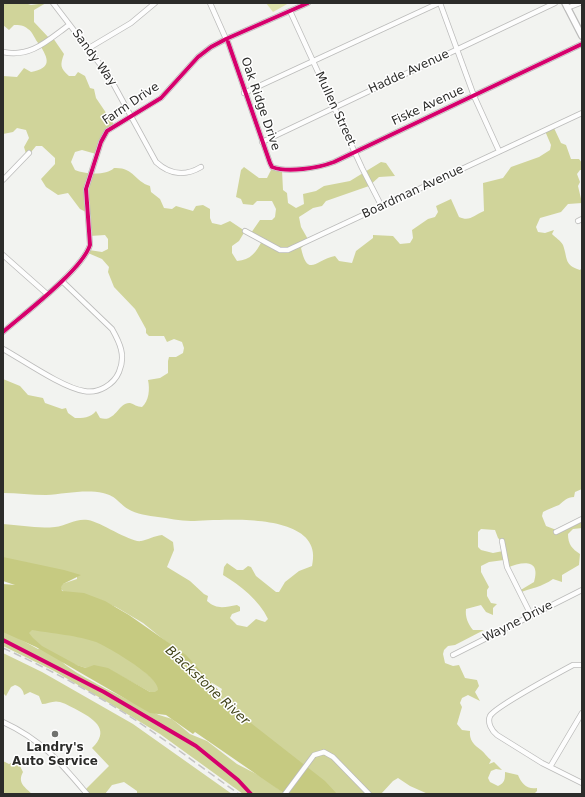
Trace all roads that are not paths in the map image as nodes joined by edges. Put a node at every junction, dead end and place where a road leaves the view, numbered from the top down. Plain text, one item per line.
1 (53, 3) edge
2 (155, 3) edge
3 (210, 3) edge
4 (308, 3) edge
5 (440, 3) edge
6 (556, 3) edge
7 (580, 3) edge
8 (566, 5) edge
9 (290, 11) junction
10 (69, 25) junction
11 (582, 36) edge
12 (227, 40) junction
13 (582, 44) edge
14 (89, 48) junction
15 (458, 49) junction
16 (3, 52) edge
17 (313, 62) junction
18 (244, 92) junction
19 (474, 96) junction
20 (335, 107) junction
21 (582, 113) edge
22 (132, 115) junction
23 (262, 142) junction
24 (499, 151) junction
25 (355, 152) junction
26 (29, 153) dead end
27 (201, 167) dead end
28 (278, 168) joint
29 (3, 180) edge
30 (382, 206) junction
31 (244, 231) dead end
32 (3, 255) edge
33 (62, 281) junction
34 (47, 294) junction
35 (3, 332) edge
36 (3, 349) edge
37 (582, 519) edge
38 (556, 532) dead end
39 (502, 541) dead end
40 (582, 590) edge
41 (531, 615) junction
42 (453, 655) dead end
43 (582, 665) edge
44 (582, 713) edge
45 (3, 722) edge
46 (550, 766) junction
47 (582, 784) edge
48 (87, 794) edge
49 (285, 794) edge
50 (369, 794) edge

1 - 10 street, Sandy Way
2 - 14 street
3 - 12 street, Oak Ridge Drive
4 - 9 street, Farm Drive
5 - 15 street
5 - 17 street
6 - 15 street, Hadde Avenue
7 - 8 street
8 - 11 main road
9 - 12 street, Farm Drive
9 - 17 street, Mullen Street
10 - 14 street, Sandy Way
10 - 16 street
12 - 18 street, Oak Ridge Drive
12 - 22 street, Farm Drive
13 - 19 street, Fiske Avenue
14 - 22 street, Sandy Way
15 - 19 street
15 - 20 street, Hadde Avenue
17 - 18 street
17 - 20 street, Mullen Street
18 - 23 street, Oak Ridge Drive
19 - 24 street
19 - 25 street, Fiske Avenue
20 - 23 street, Hadde Avenue
20 - 25 street, Mullen Street
21 - 24 street, Boardman Avenue
22 - 27 street, Sandy Way
22 - 33 street, Farm Drive
23 - 28 street, Oak Ridge Drive
24 - 30 street, Boardman Avenue
25 - 28 street, Fiske Avenue
25 - 30 street, Mullen Street
26 - 29 street
30 - 31 street, Boardman Avenue
32 - 34 street
33 - 34 street, Farm Drive
33 - 36 street
34 - 35 street, Farm Drive
37 - 38 street
39 - 41 street
40 - 41 street, Wayne Drive
41 - 42 street, Wayne Drive
43 - 46 street
44 - 46 street
45 - 48 street
46 - 47 street
49 - 50 street

